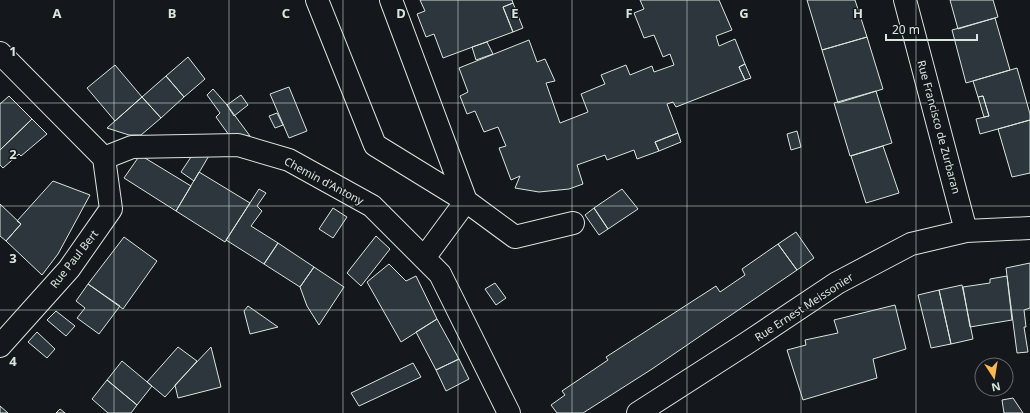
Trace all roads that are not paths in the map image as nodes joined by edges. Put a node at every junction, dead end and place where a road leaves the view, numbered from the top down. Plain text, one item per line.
1 (317, 0) edge
2 (391, 0) edge
3 (905, 0) edge
4 (0, 53) edge
5 (104, 158) junction
6 (466, 201) junction
7 (573, 222) dead end
8 (1030, 228) edge
9 (966, 231) junction
10 (424, 258) junction
11 (0, 346) edge
12 (509, 413) edge
13 (638, 413) edge

1 - 6 street
2 - 6 street
3 - 9 street, Rue Francisco de Zurbaran
4 - 5 street
5 - 10 street, Chemin d'Antony
5 - 11 street, Rue Paul Bert
6 - 7 street
6 - 10 street
8 - 9 street, Rue Ernest Meissonier
9 - 13 street, Rue Ernest Meissonier
10 - 12 street, Chemin d'Antony

